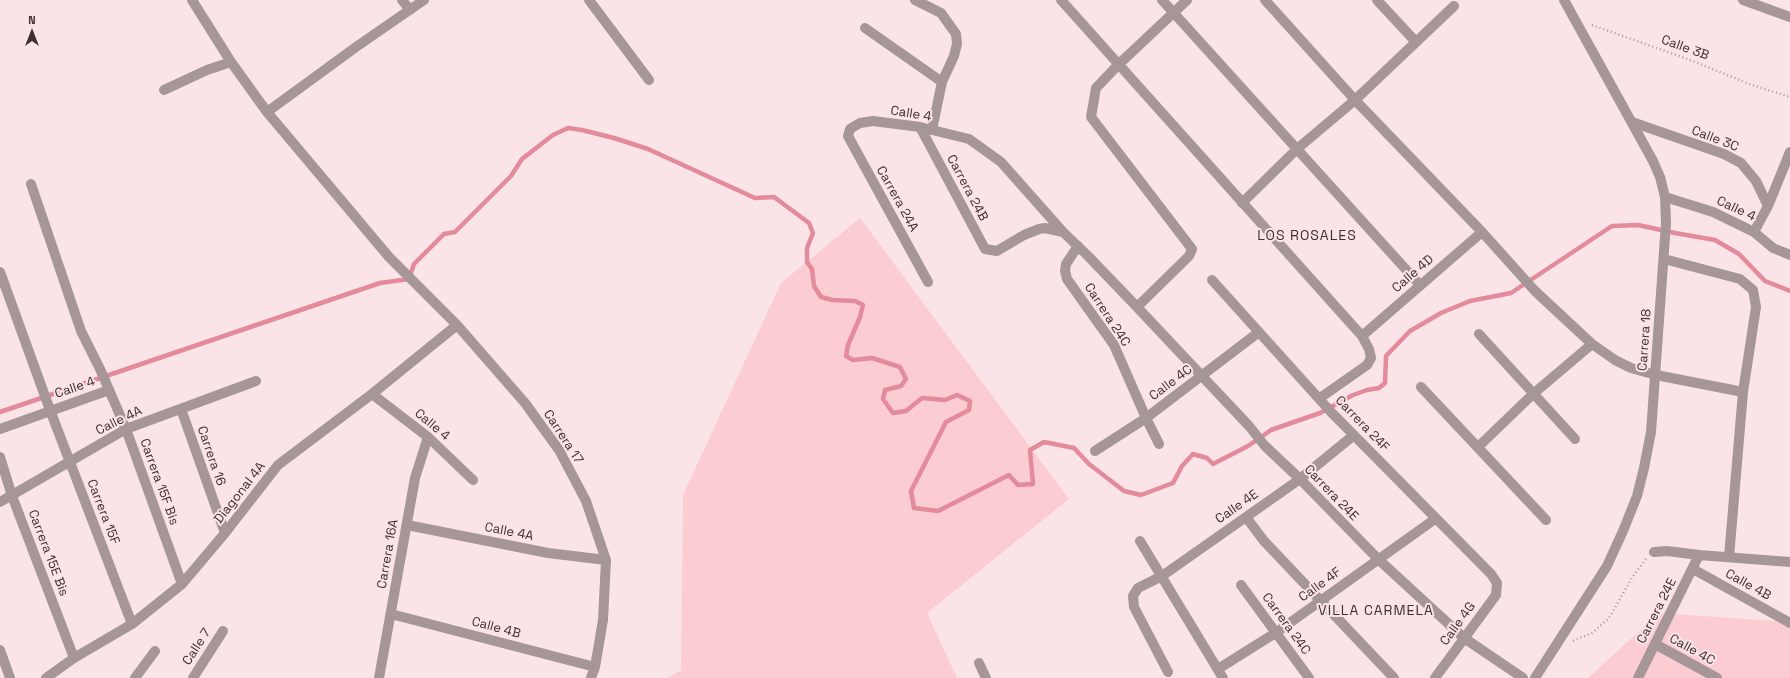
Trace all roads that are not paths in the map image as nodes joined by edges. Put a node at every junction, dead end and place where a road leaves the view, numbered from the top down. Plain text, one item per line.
1 (192, 0) edge
2 (402, 0) edge
3 (424, 0) edge
4 (590, 0) edge
5 (915, 0) edge
6 (1061, 0) edge
7 (1162, 0) edge
8 (1188, 0) edge
9 (1265, 0) edge
10 (1377, 0) edge
11 (1564, 0) edge
12 (1742, 0) edge
13 (1454, 6) dead end
14 (410, 10) junction
15 (1173, 13) junction
16 (1790, 17) edge
17 (865, 28) dead end
18 (1415, 41) junction
19 (231, 62) junction
20 (1119, 64) junction
21 (649, 80) dead end
22 (942, 82) junction
23 (164, 90) dead end
24 (1355, 100) junction
25 (267, 112) junction
26 (1632, 122) junction
27 (920, 127) junction
28 (850, 129) joint
29 (932, 130) junction
30 (969, 139) joint
31 (1297, 149) junction
32 (1790, 152) edge
33 (31, 184) dead end
34 (1665, 197) junction
35 (1242, 202) junction
36 (1768, 206) junction
37 (1063, 232) junction
38 (1482, 232) junction
39 (1754, 232) junction
40 (1078, 246) junction
41 (1790, 255) edge
42 (1664, 259) junction
43 (0, 272) edge
44 (1212, 280) dead end
45 (928, 282) dead end
46 (1420, 285) junction
47 (1137, 307) junction
48 (457, 325) junction
49 (1259, 332) junction
50 (1479, 334) dead end
51 (1362, 336) junction
52 (1592, 344) junction
53 (1656, 375) junction
54 (1202, 376) junction
55 (256, 381) dead end
56 (107, 386) junction
57 (1421, 387) dead end
58 (1742, 392) junction
59 (372, 394) junction
60 (1533, 394) junction
61 (1321, 400) junction
62 (181, 409) junction
63 (50, 410) junction
64 (1146, 418) junction
65 (0, 429) edge
66 (126, 429) junction
67 (1354, 435) junction
68 (428, 437) junction
69 (1574, 439) dead end
70 (1159, 444) dead end
71 (1478, 447) junction
72 (1095, 451) dead end
73 (0, 457) edge
74 (70, 462) junction
75 (1300, 479) junction
76 (473, 480) dead end
77 (12, 496) junction
78 (0, 502) edge
79 (1246, 517) junction
80 (1435, 519) junction
81 (1546, 520) dead end
82 (407, 525) junction
83 (225, 534) junction
84 (1140, 541) dead end
85 (1654, 552) road end
86 (1699, 555) junction
87 (1729, 557) junction
88 (1378, 559) junction
89 (606, 560) junction
90 (1790, 562) edge
91 (1693, 569) junction
92 (1162, 576) junction
93 (1497, 583) joint
94 (182, 584) junction
95 (1241, 585) dead end
96 (1321, 601) junction
97 (391, 614) junction
98 (1790, 623) edge
99 (132, 624) junction
100 (223, 631) dead end
101 (1277, 632) junction
102 (1464, 638) junction
103 (1655, 644) junction
104 (0, 650) edge
105 (155, 651) dead end
106 (74, 658) junction
107 (979, 664) dead end
108 (595, 668) junction
109 (1168, 672) dead end
110 (1221, 673) edge
111 (49, 677) edge
112 (1538, 677) edge
113 (10, 678) edge
114 (135, 678) edge
115 (193, 678) edge
116 (379, 678) edge
117 (591, 678) edge
118 (986, 678) edge
119 (1309, 678) edge
120 (1394, 678) edge
121 (1435, 678) edge
122 (1523, 678) edge
123 (1638, 678) edge
124 (1717, 678) edge

1 - 19 street, Carrera 17
2 - 14 street
3 - 14 street
4 - 21 street
5 - 22 street
6 - 20 street
7 - 15 street
8 - 15 street
9 - 24 street
10 - 18 street
11 - 26 street, Carrera 18
12 - 16 street
13 - 18 street
14 - 25 street
15 - 20 street
15 - 31 street
17 - 22 street
18 - 24 street
19 - 23 street
19 - 25 street, Carrera 17
20 - 35 street
20 - 47 street
22 - 29 street
24 - 31 street
24 - 38 street
25 - 48 street, Carrera 17
26 - 34 street, Carrera 18
26 - 36 street, Calle 3C
27 - 28 street, Calle 4
27 - 29 street, Calle 4
27 - 37 street, Carrera 24B
28 - 45 street, Carrera 24A
29 - 30 street, Calle 4
30 - 37 street, Carrera 24C
31 - 35 street
31 - 46 street
32 - 36 street
33 - 56 street, Carrera 15F Bis
34 - 39 street, Calle 4
34 - 42 street, Carrera 18
35 - 51 street
36 - 39 street
37 - 40 street, Carrera 24C
38 - 46 street, Calle 4D
38 - 52 street
39 - 41 street, Calle 4
40 - 47 street, Carrera 24C
40 - 64 street, Carrera 24C
42 - 53 street, Carrera 18
42 - 58 street
43 - 63 street, Carrera 15F
44 - 49 street, Carrera 24F
46 - 51 street, Calle 4D
47 - 54 street, Carrera 24E
48 - 59 street, Diagonal 4A
48 - 89 street, Carrera 17
49 - 54 street, Calle 4C
49 - 61 street, Carrera 24F
50 - 60 street
51 - 61 street
52 - 53 street
52 - 60 street
53 - 58 street
53 - 112 street, Carrera 18
54 - 64 street, Calle 4C
54 - 75 street, Carrera 24E
55 - 62 street, Calle 4A
56 - 63 street, Calle 4
56 - 66 street, Carrera 15F Bis
57 - 71 street
58 - 87 street
59 - 68 street, Calle 4
59 - 83 street, Diagonal 4A
60 - 69 street
60 - 71 street
61 - 67 street, Carrera 24F
62 - 66 street, Calle 4A
62 - 83 street, Carrera 16
63 - 65 street, Calle 4
63 - 74 street, Carrera 15F
64 - 70 street, Carrera 24C
64 - 72 street, Calle 4C
66 - 74 street, Calle 4A
66 - 94 street, Carrera 15F Bis
67 - 75 street, Calle 4E
67 - 80 street, Carrera 24F
68 - 76 street, Calle 4
68 - 82 street, Carrera 16A
71 - 81 street
73 - 77 street, Carrera 15E Bis
74 - 77 street, Calle 4A
74 - 99 street, Carrera 15F
75 - 79 street, Calle 4E
75 - 88 street, Carrera 24E
77 - 78 street, Calle 4A
77 - 106 street, Carrera 15E Bis
79 - 92 street, Calle 4E
79 - 96 street
80 - 88 street, Calle 4F
80 - 93 street, Carrera 24F
82 - 89 street, Calle 4A
82 - 97 street, Carrera 16A
83 - 94 street, Diagonal 4A
84 - 92 street
85 - 86 street
86 - 87 street
86 - 91 street, Carrera 24E
87 - 90 street
88 - 96 street, Calle 4F
88 - 102 street, Carrera 24E
89 - 108 street, Carrera 17
91 - 98 street, Calle 4B
91 - 103 street, Carrera 24E
92 - 109 street, Calle 4E
92 - 110 street
93 - 102 street, Calle 4G
94 - 99 street, Diagonal 4A
95 - 101 street, Carrera 24C
96 - 101 street, Calle 4F
96 - 120 street
97 - 108 street, Calle 4B
97 - 116 street, Carrera 16A
99 - 106 street, Diagonal 4A
100 - 115 street, Calle 7
101 - 110 street, Calle 4F
101 - 119 street, Carrera 24C
102 - 121 street, Calle 4G
102 - 122 street, Carrera 24E
103 - 123 street, Carrera 24E
103 - 124 street, Calle 4C
104 - 113 street
105 - 114 street
106 - 111 street, Diagonal 4A
107 - 118 street
108 - 117 street, Carrera 17

